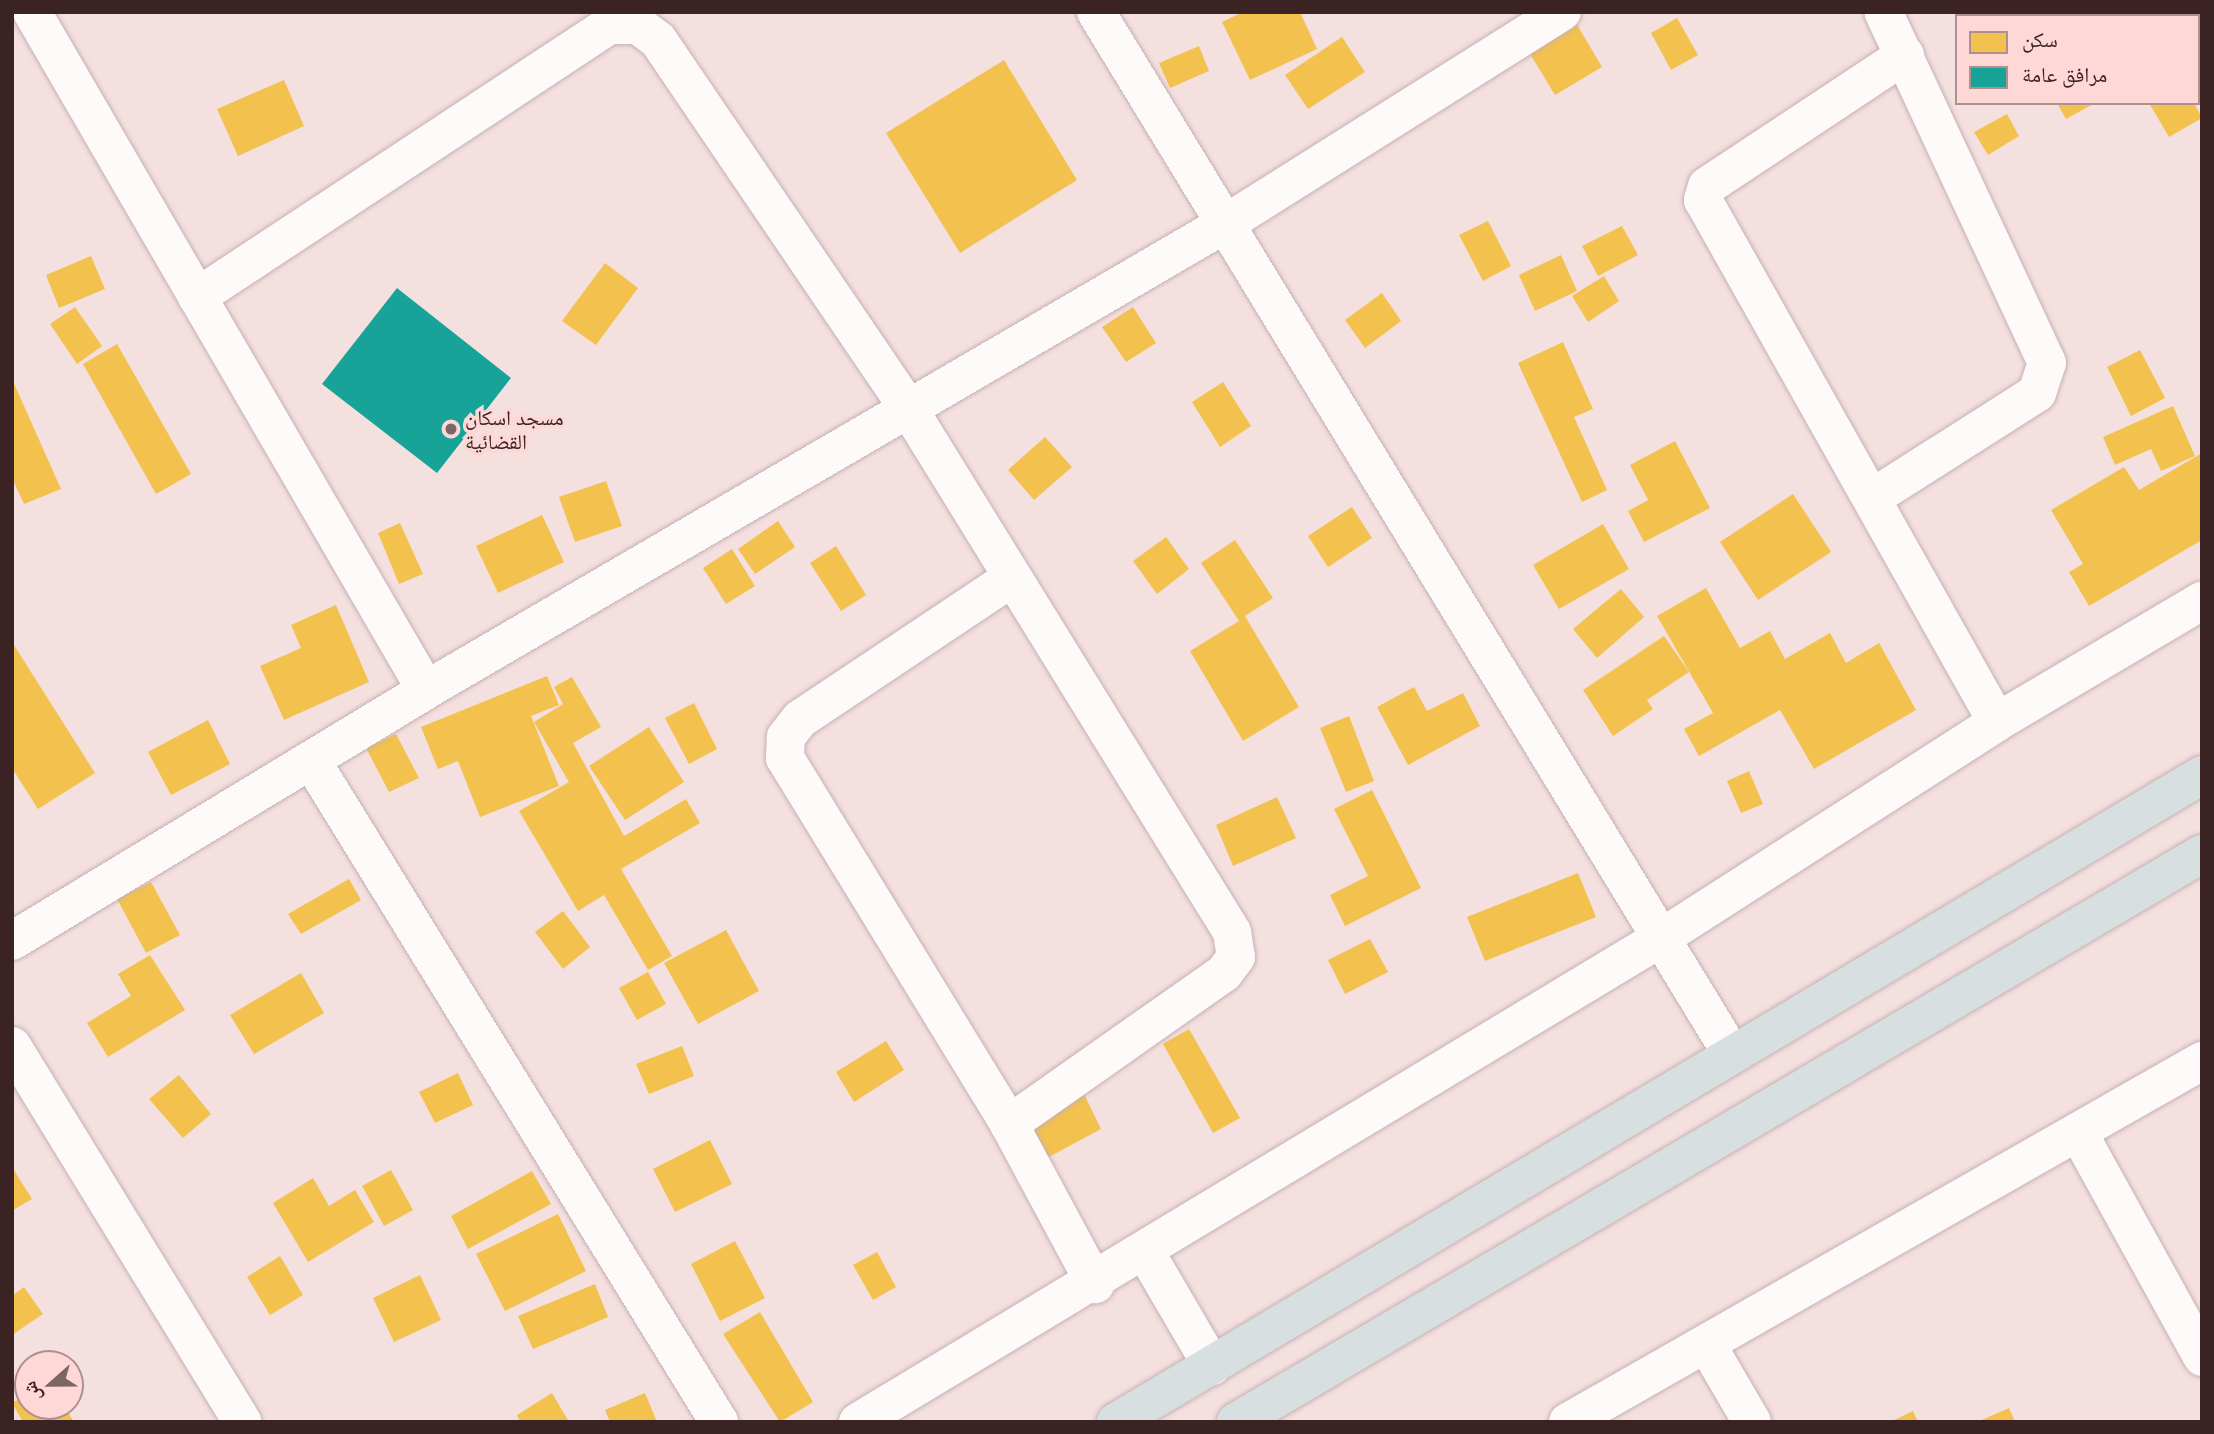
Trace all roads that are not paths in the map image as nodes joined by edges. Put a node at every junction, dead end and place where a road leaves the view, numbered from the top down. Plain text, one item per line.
1 (32, 12) edge
2 (1096, 12) edge
3 (1883, 12) edge
4 (1559, 13) edge
5 (1905, 55) junction
6 (1225, 224) junction
7 (197, 297) junction
8 (910, 411) junction
9 (1872, 498) junction
10 (1010, 579) junction
11 (2202, 601) edge
12 (426, 690) junction
13 (1997, 722) junction
14 (311, 760) junction
15 (2202, 775) edge
16 (2202, 854) edge
17 (1661, 938) junction
18 (12, 941) edge
19 (12, 1046) edge
20 (1730, 1051) junction
21 (2202, 1060) edge
22 (1009, 1124) junction
23 (2078, 1132) junction
24 (1146, 1253) junction
25 (1095, 1284) junction
26 (1707, 1345) junction
27 (2202, 1357) edge
28 (1212, 1366) junction
29 (242, 1422) edge
30 (719, 1422) edge
31 (858, 1422) edge
32 (1116, 1422) edge
33 (1236, 1422) edge
34 (1568, 1422) edge
35 (1752, 1422) edge

1 - 7 street
2 - 6 street
3 - 5 street
4 - 6 street
5 - 9 street
5 - 9 street
6 - 8 street
6 - 17 street
7 - 8 street
7 - 12 street
8 - 10 street
8 - 12 street
9 - 13 street
10 - 22 street
10 - 22 street
11 - 13 street
12 - 14 street
13 - 17 street
14 - 18 street
14 - 30 street
15 - 20 highway
16 - 33 highway
17 - 20 street
17 - 24 street
19 - 29 street
20 - 28 highway
21 - 23 street
22 - 25 street
23 - 26 street
23 - 27 street
24 - 25 street
24 - 28 street
25 - 31 street
26 - 34 street
26 - 35 street
28 - 32 highway

